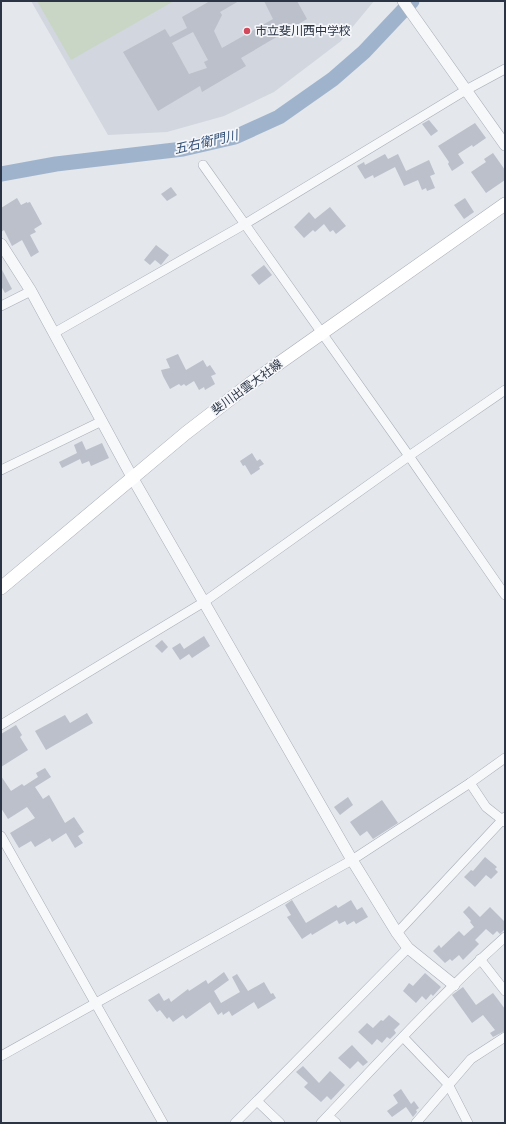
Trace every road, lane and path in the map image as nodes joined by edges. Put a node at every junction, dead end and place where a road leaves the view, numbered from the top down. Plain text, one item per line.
1 (403, 1) edge
2 (505, 69) edge
3 (466, 90) junction
4 (505, 145) edge
5 (203, 165) dead end
6 (505, 204) edge
7 (245, 224) junction
8 (1, 244) edge
9 (31, 291) junction
10 (1, 306) edge
11 (54, 333) junction
12 (322, 333) junction
13 (505, 390) edge
14 (102, 421) junction
15 (409, 456) junction
16 (1, 470) edge
17 (132, 477) junction
18 (1, 588) edge
19 (505, 595) edge
20 (204, 602) junction
21 (1, 725) edge
22 (505, 758) edge
23 (470, 783) junction
24 (504, 820) edge
25 (1, 836) edge
26 (352, 860) junction
27 (397, 933) junction
28 (505, 937) edge
29 (408, 948) junction
30 (480, 959) junction
31 (454, 985) junction
32 (505, 991) edge
33 (95, 1004) junction
34 (403, 1037) junction
35 (505, 1037) edge
36 (1, 1056) edge
37 (448, 1084) junction
38 (257, 1101) junction
39 (328, 1116) junction
40 (163, 1123) edge
41 (235, 1123) edge
42 (280, 1123) edge
43 (320, 1123) edge
44 (336, 1123) edge
45 (416, 1123) edge
46 (468, 1123) edge

1 - 3 street
2 - 3 street
3 - 4 street
3 - 7 street
5 - 7 street
6 - 12 main road, 斐川出雲大社線
7 - 11 street
7 - 12 street
8 - 9 street
9 - 10 street
9 - 11 street
11 - 14 street
12 - 15 street
12 - 17 main road, 斐川出雲大社線
13 - 15 street
14 - 16 street
14 - 17 street
15 - 19 street
15 - 20 street
17 - 18 main road, 斐川出雲大社線
17 - 20 street
20 - 21 street
20 - 26 street
22 - 23 street
23 - 24 street
23 - 26 street
24 - 27 street
25 - 33 street
26 - 27 street
26 - 33 street
27 - 29 street
28 - 30 street
29 - 31 street
29 - 38 street
30 - 31 street
30 - 32 street
31 - 34 street
33 - 36 street
33 - 40 street
34 - 37 street
34 - 39 street
35 - 37 street
37 - 45 street
37 - 46 street
38 - 41 street
38 - 42 street
39 - 43 street
39 - 44 street

